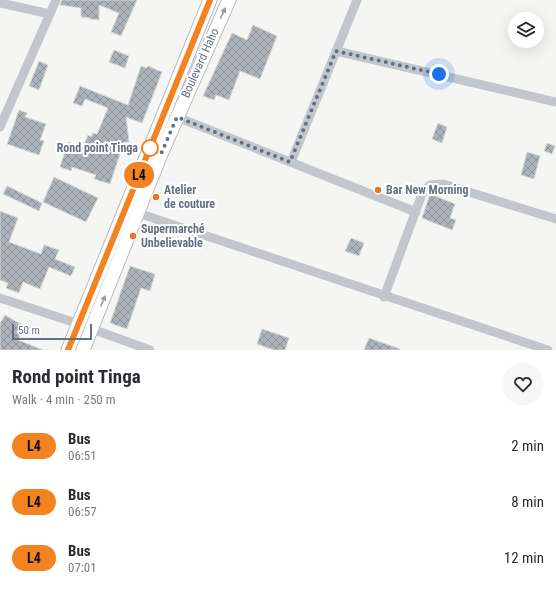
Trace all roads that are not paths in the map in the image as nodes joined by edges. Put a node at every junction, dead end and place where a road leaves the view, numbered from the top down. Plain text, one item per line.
1 (56, 0) edge
2 (210, 0) edge
3 (229, 0) edge
4 (356, 0) edge
5 (0, 3) edge
6 (50, 14) junction
7 (336, 51) junction
8 (556, 102) edge
9 (177, 117) junction
10 (0, 127) edge
11 (290, 162) junction
12 (416, 212) junction
13 (138, 214) junction
14 (556, 219) edge
15 (384, 297) junction
16 (0, 298) edge
17 (79, 324) junction
18 (92, 329) junction
19 (68, 350) edge
20 (83, 350) edge
21 (150, 350) edge
22 (548, 350) edge

1 - 6 street
2 - 17 main road, Boulevard Haho
9 -> 3 main road, Boulevard Haho
4 - 7 street
5 - 6 street
6 - 10 street
7 - 8 street
7 - 11 street
9 - 11 street
9 - 13 main road, Boulevard Haho
11 - 12 street
12 - 14 street
12 - 15 street
13 - 15 street
18 -> 13 main road, Boulevard Haho
15 - 22 street
16 - 17 street
17 - 19 main road, Boulevard Haho
18 - 20 main road, Boulevard Haho
18 - 21 street

